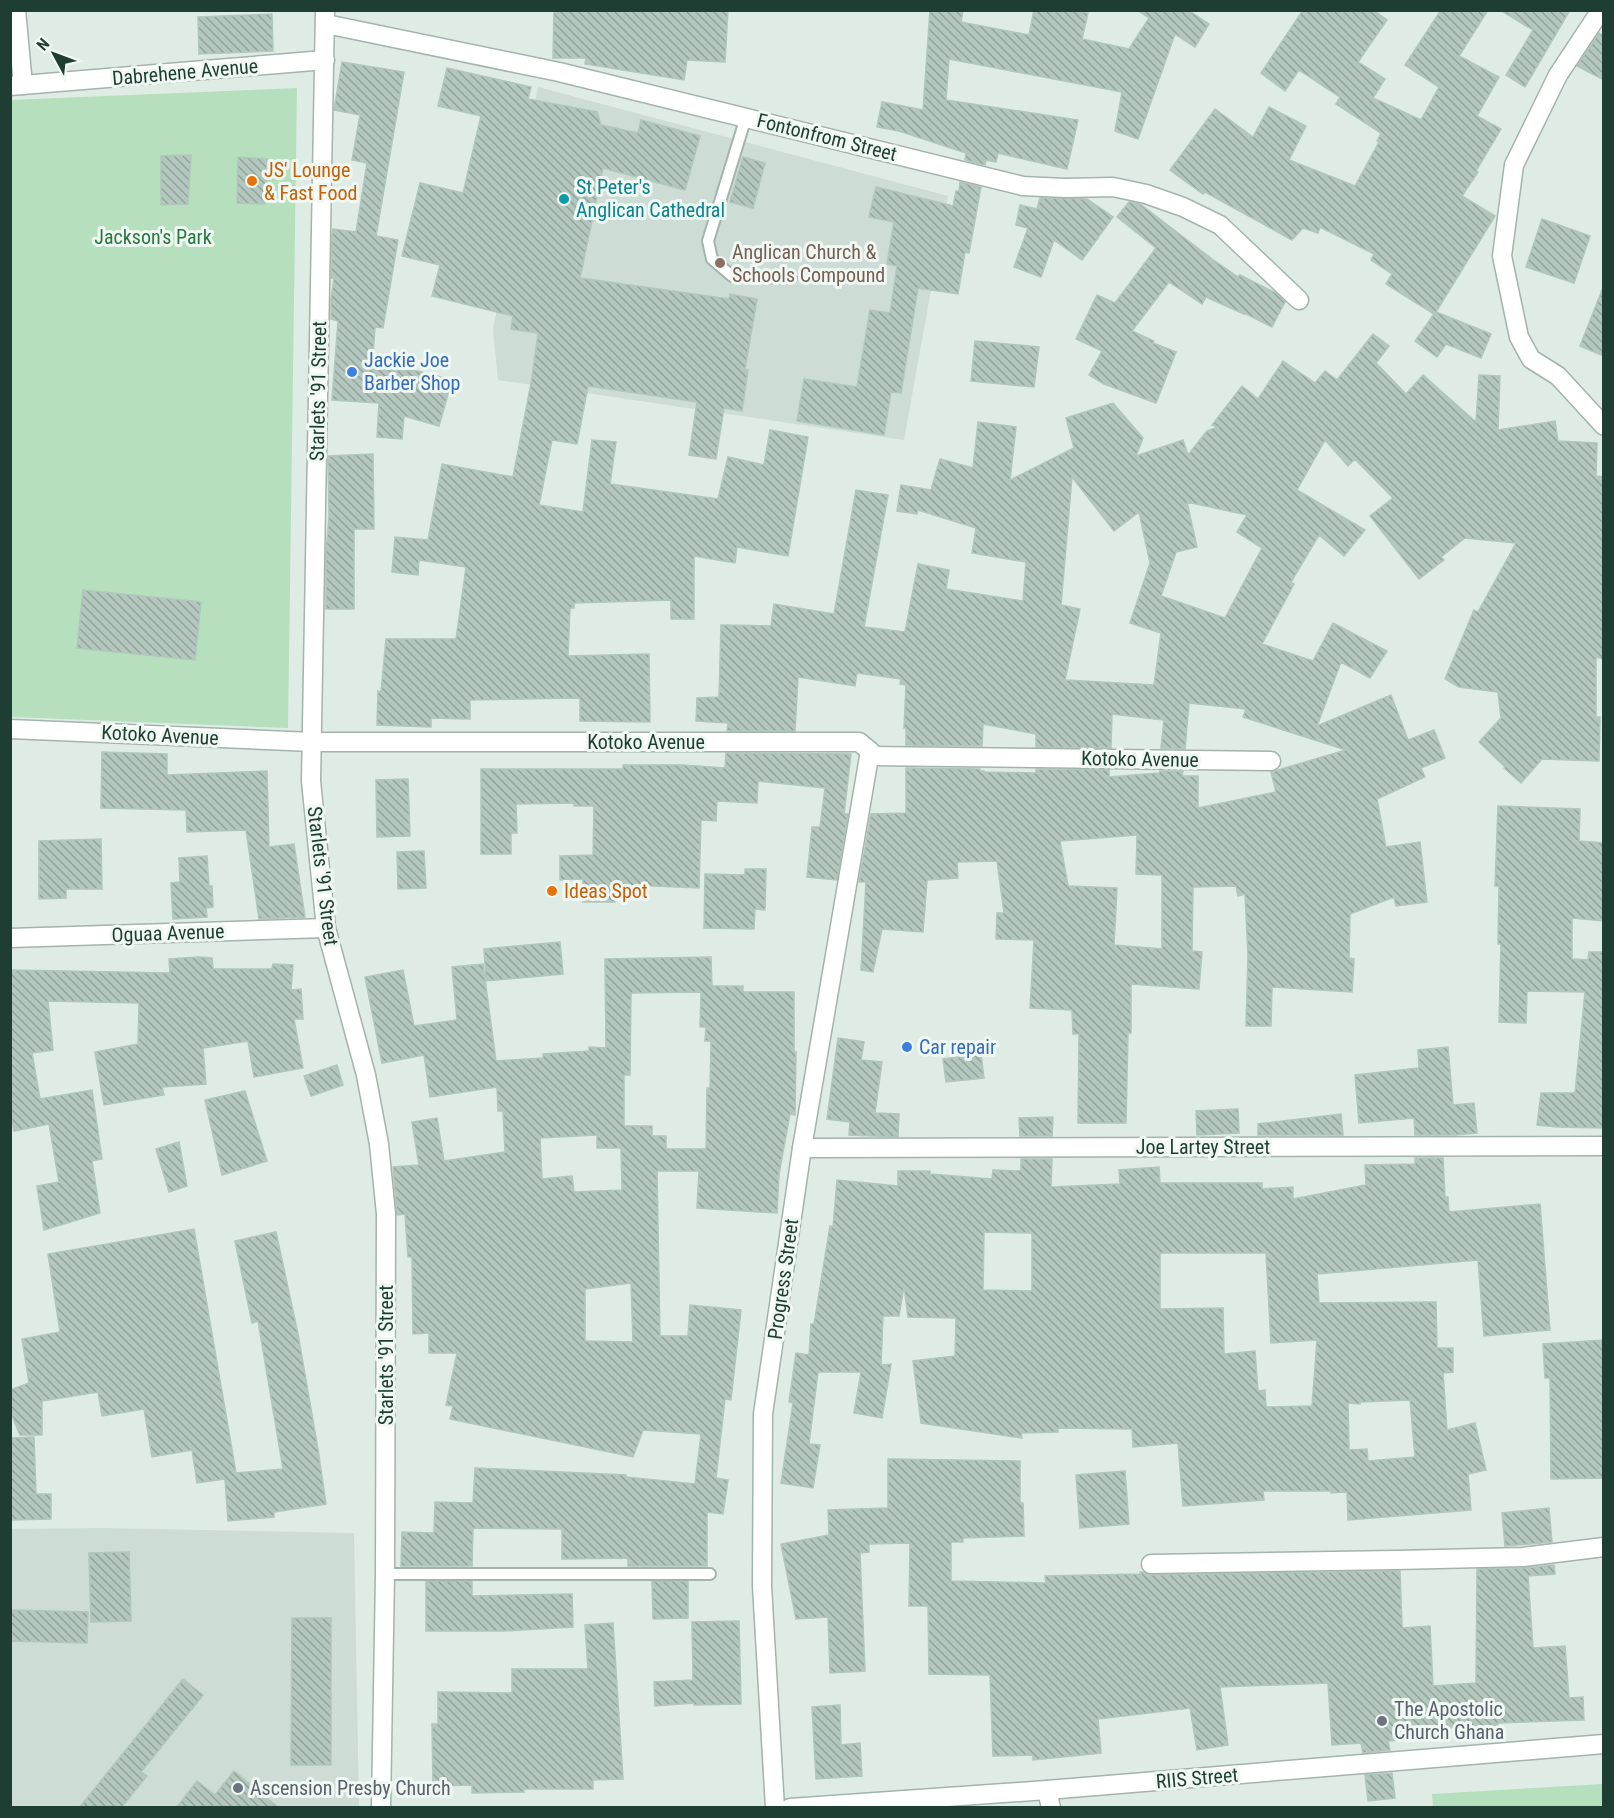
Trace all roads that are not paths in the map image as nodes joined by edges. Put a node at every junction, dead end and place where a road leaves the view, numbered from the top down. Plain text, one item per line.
1 (16, 10) edge
2 (1601, 10) edge
3 (326, 17) edge
4 (325, 60) junction
5 (17, 86) edge
6 (746, 117) junction
7 (791, 278) dead end
8 (1299, 300) dead end
9 (1604, 426) edge
10 (10, 729) edge
11 (312, 742) junction
12 (869, 756) junction
13 (1271, 761) dead end
14 (326, 928) junction
15 (10, 938) edge
16 (1604, 1146) edge
17 (802, 1148) junction
18 (1604, 1547) edge
19 (1151, 1564) dead end
20 (385, 1574) junction
21 (710, 1574) dead end
22 (1604, 1744) edge
23 (1049, 1799) edge
24 (381, 1808) edge
25 (775, 1808) edge
26 (790, 1808) edge

1 - 5 street
2 - 9 street
3 - 4 street, Starlets '91 Street
3 - 6 street, Fontonfrom Street
4 - 5 street, Dabrehene Avenue
4 - 11 street, Starlets '91 Street
6 - 7 lane
6 - 8 street, Fontonfrom Street
10 - 11 street, Kotoko Avenue
11 - 12 street, Kotoko Avenue
11 - 14 street, Starlets '91 Street
12 - 13 street, Kotoko Avenue
12 - 17 street, Progress Street
14 - 15 street, Oguaa Avenue
14 - 20 street, Starlets '91 Street
16 - 17 street, Joe Lartey Street
17 - 25 street, Progress Street
18 - 19 street
20 - 21 lane
20 - 24 street, Starlets '91 Street
22 - 23 street, RIIS Street
23 - 26 street, RIIS Street

